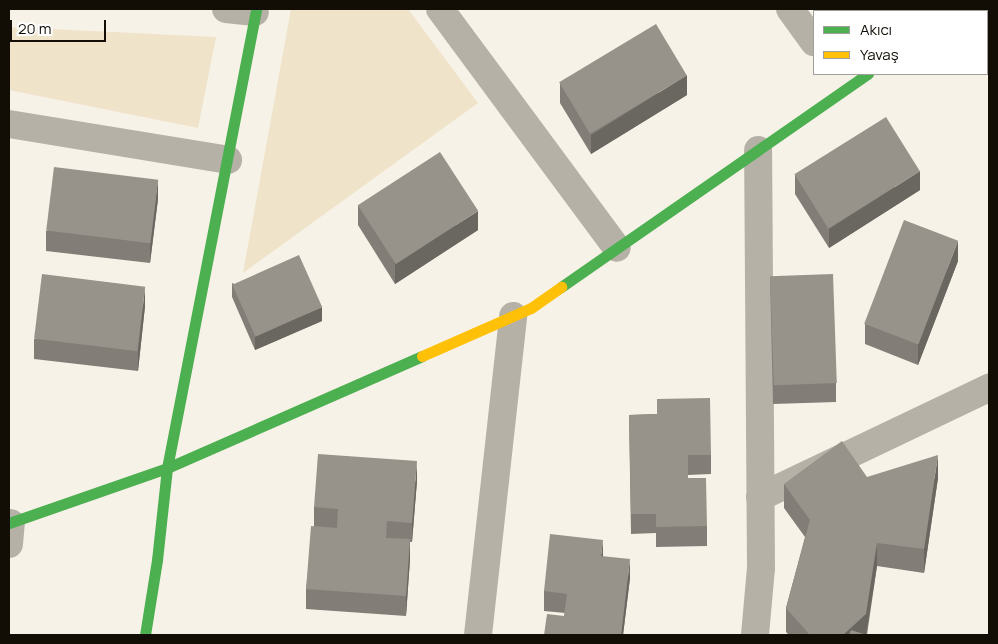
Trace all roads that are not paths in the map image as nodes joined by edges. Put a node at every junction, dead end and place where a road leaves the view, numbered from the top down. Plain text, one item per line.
1 (226, 9) edge
2 (440, 9) edge
3 (790, 9) edge
4 (255, 10) edge
5 (813, 41) edge
6 (851, 78) edge
7 (9, 124) edge
8 (758, 150) junction
9 (228, 160) junction
10 (617, 248) junction
11 (513, 316) junction
12 (989, 388) edge
13 (167, 468) junction
14 (760, 497) junction
15 (9, 530) edge
16 (145, 635) edge
17 (478, 635) edge
18 (755, 635) edge

1 - 4 street
2 - 10 street
3 - 5 street
4 - 9 street
6 - 8 street
7 - 9 street
8 - 10 street
8 - 14 street
9 - 13 street
10 - 11 street
11 - 13 street
11 - 17 street
12 - 14 street
13 - 15 street
13 - 16 street
14 - 18 street

